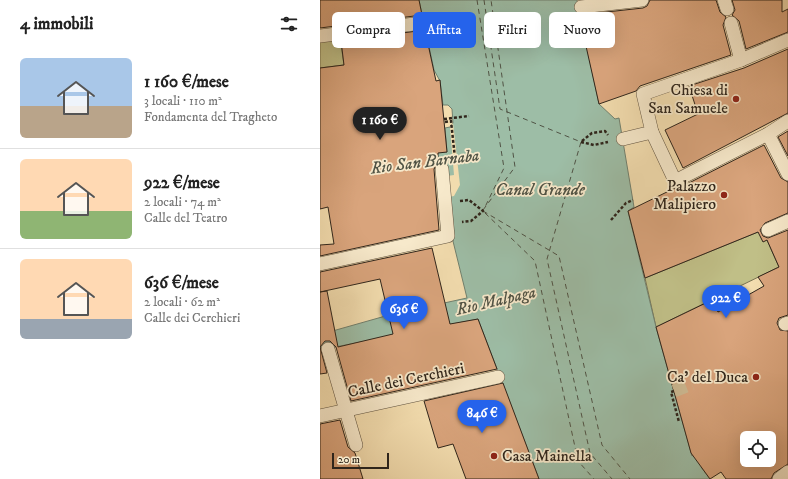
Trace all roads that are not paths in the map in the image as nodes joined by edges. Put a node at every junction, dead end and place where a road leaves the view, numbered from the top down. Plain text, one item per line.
1 (642, 0) edge
2 (582, 7) dead end
3 (731, 23) dead end
4 (413, 24) edge
5 (320, 36) edge
6 (788, 40) edge
7 (741, 60) junction
8 (788, 120) edge
9 (652, 132) junction
10 (768, 134) junction
11 (618, 140) road end
12 (442, 169) dead end
13 (788, 174) edge
14 (788, 221) edge
15 (768, 230) dead end
16 (320, 264) edge
17 (328, 349) dead end
18 (498, 377) dead end
19 (346, 410) junction
20 (320, 416) edge
21 (356, 445) dead end
22 (788, 472) edge
23 (779, 479) edge

1 - 2 street
3 - 7 street
4 - 5 street
6 - 7 street
7 - 9 street
8 - 10 street
9 - 10 street
9 - 11 street
10 - 13 street
12 - 16 street
14 - 15 street
17 - 19 street
18 - 19 street, Calle dei Cerchieri
19 - 20 street, Calle dei Cerchieri
19 - 21 street
22 - 23 street

